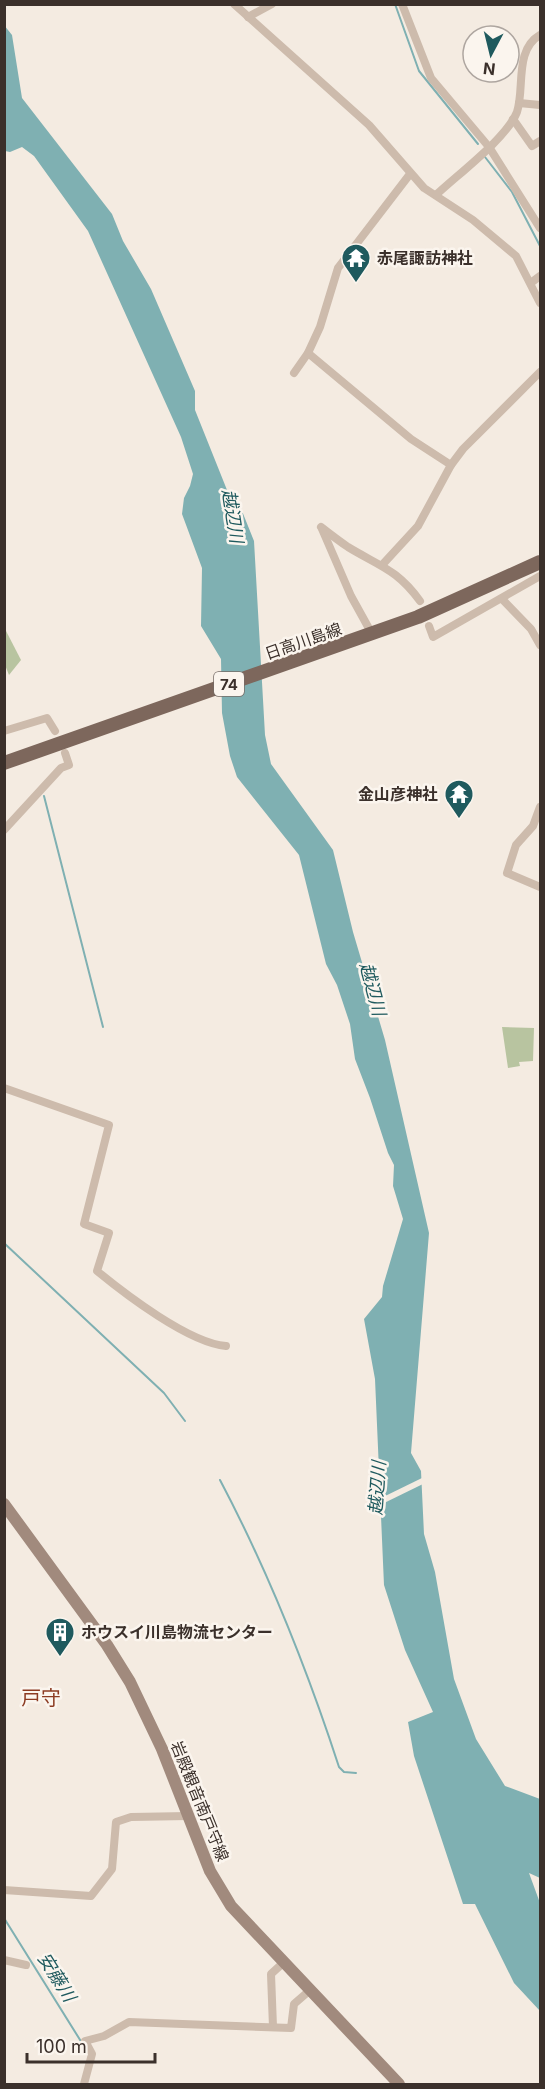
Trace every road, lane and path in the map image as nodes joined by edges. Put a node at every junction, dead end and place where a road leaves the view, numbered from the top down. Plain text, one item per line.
1 (234, 4) edge
2 (272, 4) edge
3 (402, 4) edge
4 (248, 17) junction
5 (540, 35) edge
6 (519, 103) junction
7 (540, 105) edge
8 (513, 119) junction
9 (540, 141) edge
10 (489, 147) junction
11 (410, 174) junction
12 (436, 195) junction
13 (540, 228) edge
14 (540, 276) edge
15 (532, 282) junction
16 (540, 303) edge
17 (308, 353) junction
18 (540, 372) edge
19 (294, 373) dead end
20 (540, 383) edge
21 (527, 386) junction
22 (451, 465) junction
23 (540, 562) edge
24 (383, 564) junction
25 (540, 576) edge
26 (502, 599) junction
27 (420, 601) dead end
28 (429, 626) dead end
29 (366, 636) junction
30 (540, 645) edge
31 (4, 731) edge
32 (56, 731) dead end
33 (65, 753) dead end
34 (4, 763) edge
35 (540, 807) edge
36 (4, 830) edge
37 (540, 887) edge
38 (4, 1088) edge
39 (226, 1346) dead end
40 (4, 1504) edge
41 (188, 1816) junction
42 (4, 1890) edge
43 (4, 1960) edge
44 (283, 1963) junction
45 (26, 1965) dead end
46 (309, 1991) junction
47 (273, 2027) junction
48 (84, 2085) edge
49 (399, 2085) edge

1 - 4 street
2 - 4 street
3 - 10 street
4 - 11 street
5 - 6 street
6 - 7 street
6 - 8 street
8 - 9 street
8 - 10 street
10 - 12 street
10 - 13 street
11 - 12 street
11 - 17 street
12 - 15 street
14 - 15 street
15 - 16 street
17 - 19 street
17 - 22 street
18 - 21 street
20 - 21 street
21 - 22 street
22 - 24 street
23 - 29 main road, 日高川島線 / 74
24 - 27 street
24 - 29 street
25 - 26 street
26 - 28 street
26 - 30 street
29 - 34 main road, 日高川島線 / 74
31 - 32 street
33 - 36 street
35 - 37 street
38 - 39 street
40 - 41 main road, 岩殿観音南戸守線
41 - 42 street
41 - 44 main road, 岩殿観音南戸守線
43 - 45 street
44 - 46 main road, 岩殿観音南戸守線
44 - 47 street
46 - 47 street
46 - 49 main road, 岩殿観音南戸守線
47 - 48 street

